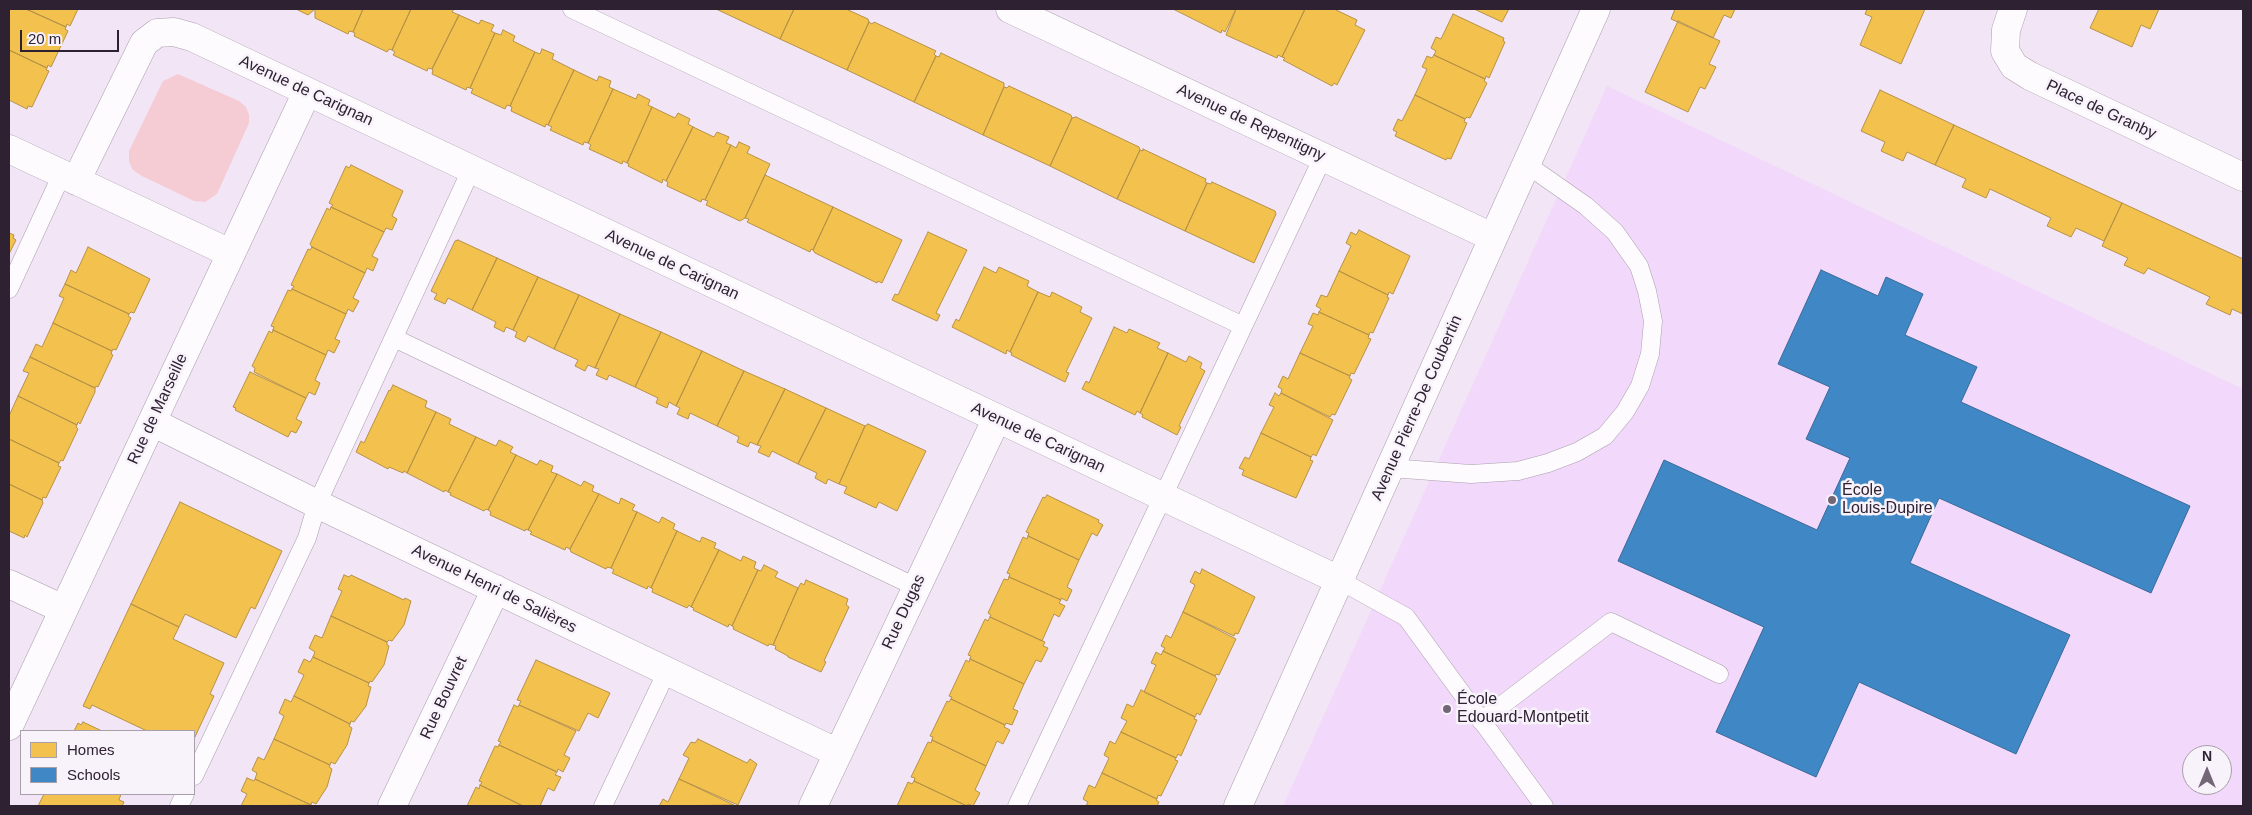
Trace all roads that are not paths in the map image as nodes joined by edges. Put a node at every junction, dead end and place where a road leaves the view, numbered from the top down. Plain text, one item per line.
1 (572, 9) edge
2 (1010, 9) edge
3 (1596, 9) edge
4 (2013, 9) edge
5 (307, 92) junction
6 (9, 149) edge
7 (1323, 157) junction
8 (1526, 164) junction
9 (471, 170) junction
10 (69, 177) junction
11 (2243, 177) edge
12 (1492, 237) junction
13 (230, 253) junction
14 (9, 289) edge
15 (1243, 326) junction
16 (394, 338) junction
17 (997, 418) junction
18 (152, 422) junction
19 (1390, 468) junction
20 (1163, 497) junction
21 (316, 504) junction
22 (1339, 580) junction
23 (9, 584) edge
24 (916, 587) junction
25 (496, 589) junction
26 (63, 609) junction
27 (666, 671) junction
28 (1719, 674) dead end
29 (1481, 721) junction
30 (9, 726) edge
31 (838, 753) junction
32 (195, 774) edge
33 (392, 806) edge
34 (603, 806) edge
35 (813, 806) edge
36 (1017, 806) edge
37 (1238, 806) edge
38 (1544, 806) edge

1 - 15 lane
2 - 7 street, Avenue de Repentigny
3 - 8 street, Avenue Pierre-De Coubertin
4 - 11 street, Place de Granby
5 - 9 street, Avenue de Carignan
5 - 10 street, Avenue de Carignan
5 - 13 street, Rue de Marseille
6 - 10 street
7 - 12 street, Avenue de Repentigny
7 - 15 lane
8 - 12 street, Avenue Pierre-De Coubertin
8 - 19 lane
9 - 16 lane
9 - 17 street, Avenue de Carignan
10 - 13 street
10 - 14 lane, Avenue de Carignan
12 - 19 street, Avenue Pierre-De Coubertin
13 - 18 street, Rue de Marseille
15 - 20 lane
16 - 21 lane
16 - 24 lane
17 - 20 street, Avenue de Carignan
17 - 24 street, Rue Dugas
18 - 21 street, Avenue Henri de Salières
18 - 26 street, Rue de Marseille
19 - 22 street, Avenue Pierre-De Coubertin
20 - 22 street, Avenue de Carignan
20 - 36 lane
21 - 25 street, Avenue Henri de Salières
21 - 32 lane
22 - 29 lane
22 - 37 street, Avenue Pierre-De Coubertin
23 - 26 street
24 - 31 street, Rue Dugas
25 - 27 street, Avenue Henri de Salières
25 - 33 street, Rue Bouvret
26 - 30 street, Rue de Marseille
27 - 31 street, Avenue Henri de Salières
27 - 34 lane
28 - 29 lane
29 - 38 lane
31 - 35 street, Rue Dugas

